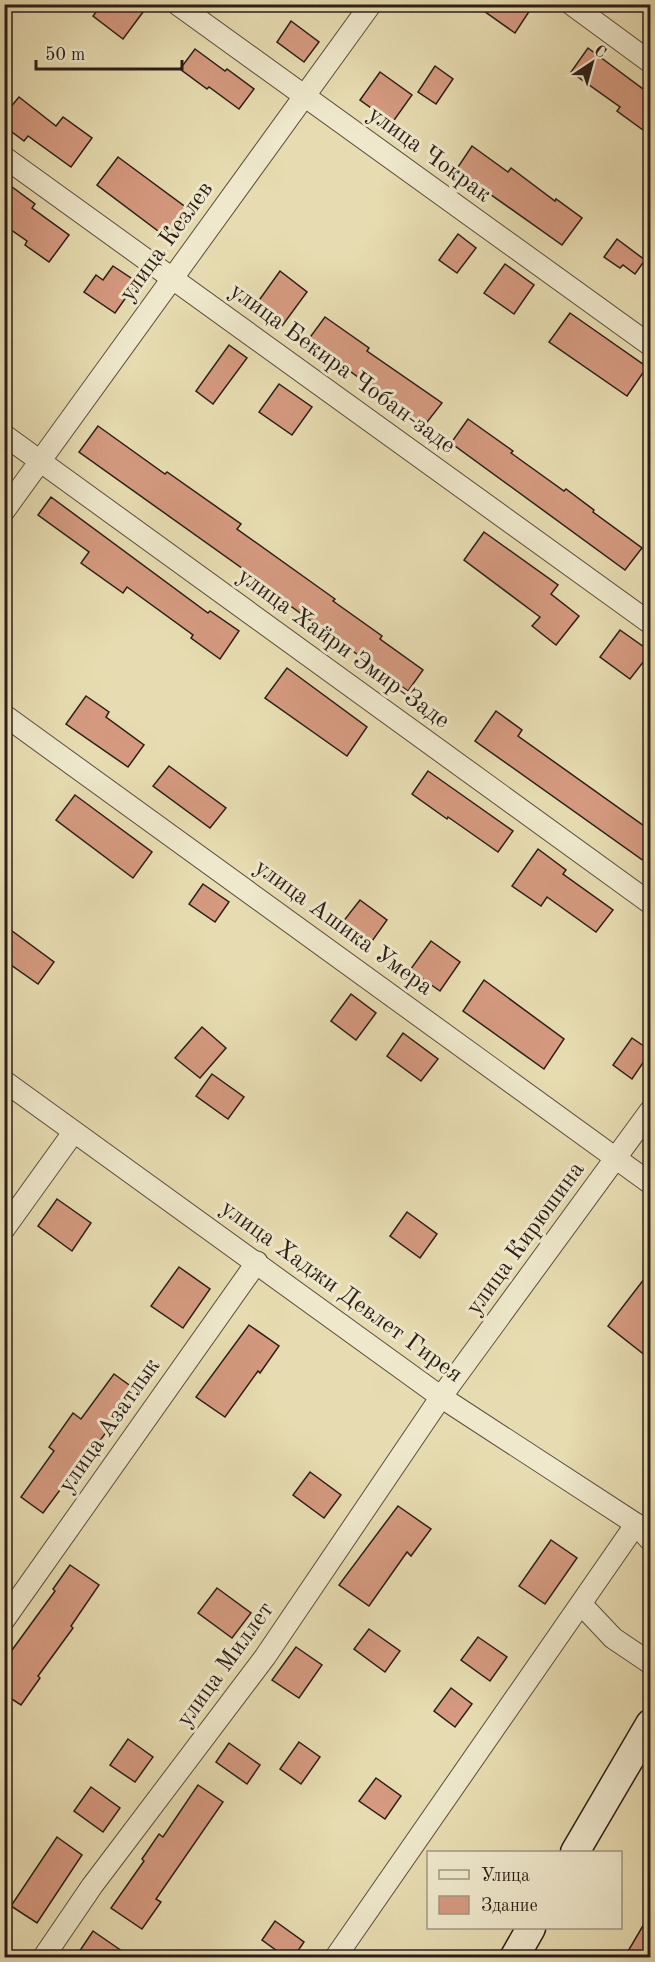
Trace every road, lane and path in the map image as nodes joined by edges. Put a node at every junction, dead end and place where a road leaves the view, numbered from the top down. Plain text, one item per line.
1 (177, 4) edge
2 (371, 4) edge
3 (571, 4) edge
4 (651, 62) edge
5 (304, 97) junction
6 (4, 157) edge
7 (172, 278) junction
8 (651, 345) edge
9 (4, 435) edge
10 (40, 461) junction
11 (4, 511) edge
12 (651, 623) edge
13 (4, 715) edge
14 (651, 903) edge
15 (4, 1082) edge
16 (651, 1111) edge
17 (73, 1133) junction
18 (617, 1158) junction
19 (651, 1183) edge
20 (4, 1229) edge
21 (257, 1262) junction
22 (441, 1397) junction
23 (636, 1524) junction
24 (651, 1539) edge
25 (581, 1604) junction
26 (4, 1620) edge
27 (651, 1663) edge
28 (651, 1724) edge
29 (576, 1851) edge
30 (530, 1929) edge
31 (43, 1958) edge
32 (335, 1958) edge
33 (514, 1958) edge

1 - 5 street, улица Чокрак
2 - 5 street, улица Кезлев
3 - 4 street
5 - 7 street, улица Кезлев
5 - 8 street, улица Чокрак
6 - 7 street, улица Бекира Чобан-заде
7 - 10 street, улица Кезлев
7 - 12 street, улица Бекира Чобан-заде
9 - 10 street, улица Хайри Эмир-Заде
10 - 11 street, улица Кезлев
10 - 14 street, улица Хайри Эмир-Заде
13 - 18 street, улица Ашика Умера
15 - 17 street, улица Хаджи Девлет Гирея
16 - 18 street, улица Кирюшина
17 - 20 street
17 - 21 street, улица Хаджи Девлет Гирея
18 - 19 street, улица Ашика Умера
18 - 22 street, улица Кирюшина
21 - 22 street, улица Хаджи Девлет Гирея
21 - 26 street, улица Азатлык
22 - 23 street, улица Хаджи Девлет Гирея
22 - 31 street, улица Миллет
23 - 24 street, улица Хаджи Девлет Гирея
23 - 25 street
25 - 27 street
25 - 32 street
28 - 29 main road
30 - 33 main road

